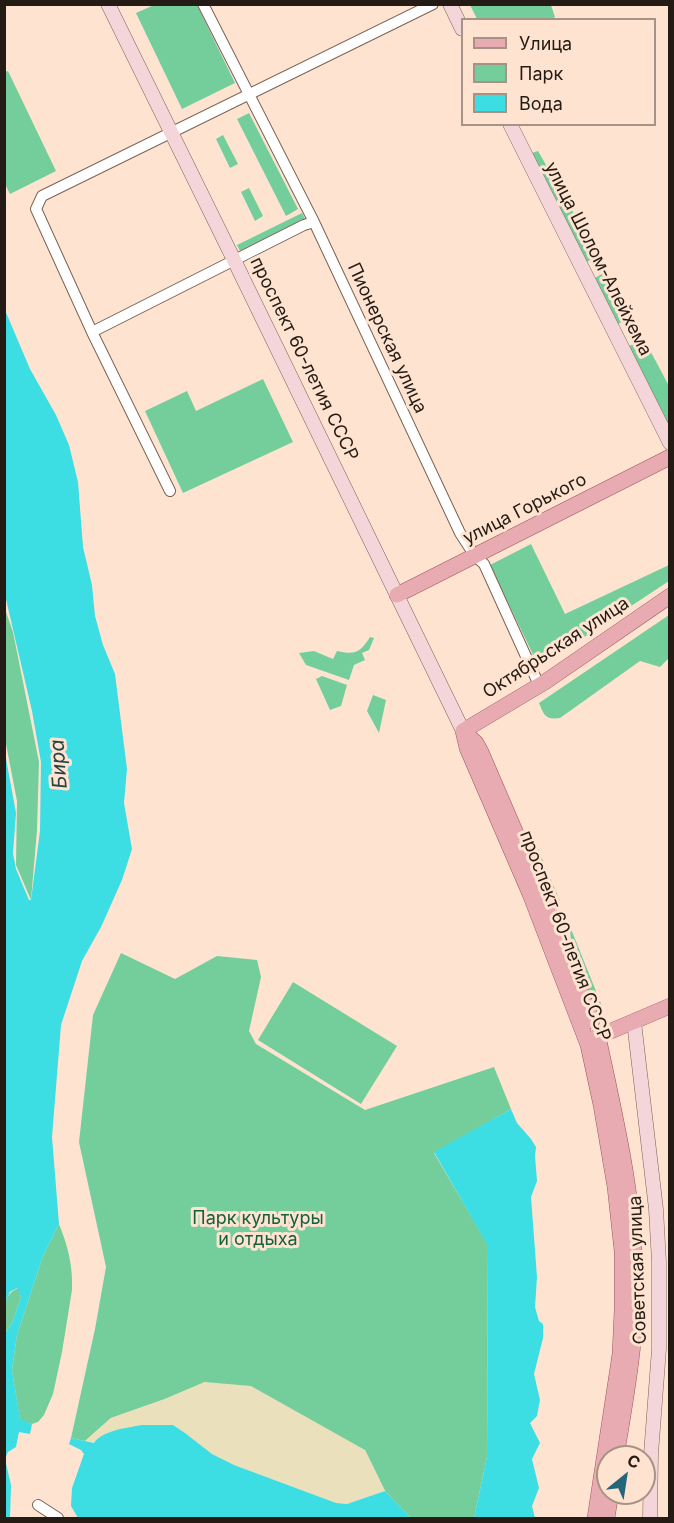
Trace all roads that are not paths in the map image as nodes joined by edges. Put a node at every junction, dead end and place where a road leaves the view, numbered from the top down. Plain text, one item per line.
1 (108, 4) edge
2 (203, 4) edge
3 (433, 4) edge
4 (450, 4) edge
5 (461, 27) edge
6 (250, 96) junction
7 (511, 126) edge
8 (171, 132) junction
9 (314, 222) junction
10 (234, 260) junction
11 (92, 332) junction
12 (669, 443) edge
13 (669, 457) edge
14 (171, 491) dead end
15 (475, 556) junction
16 (397, 595) junction
17 (669, 596) edge
18 (539, 685) junction
19 (464, 731) junction
20 (669, 1006) edge
21 (592, 1021) joint
22 (634, 1022) junction
23 (592, 1039) junction
24 (618, 1445) edge
25 (38, 1505) dead end
26 (58, 1518) edge
27 (601, 1518) edge
28 (650, 1518) edge

1 - 8 main road, проспект 60-летия СССР
2 - 6 street, Пионерская улица
3 - 6 street
4 - 5 main road
6 - 8 street
6 - 9 street, Пионерская улица
7 - 12 main road, улица Шолом-Алейхема
8 - 10 main road, проспект 60-летия СССР
8 - 11 street
9 - 10 street
9 - 15 street, Пионерская улица
10 - 11 street
10 - 16 main road, проспект 60-летия СССР
11 - 14 street
13 - 15 main road, улица Горького
15 - 16 main road, улица Горького
15 - 18 street, Пионерская улица
16 - 19 main road, проспект 60-летия СССР
17 - 18 main road, Октябрьская улица
18 - 19 main road, Октябрьская улица
19 - 21 main road, проспект 60-летия СССР
19 - 23 main road, проспект 60-летия СССР
20 - 22 main road
21 - 23 main road, проспект 60-летия СССР
22 - 23 main road
22 - 28 main road, Советская улица
23 - 24 main road, проспект 60-летия СССР
23 - 27 main road, проспект 60-летия СССР
25 - 26 street

